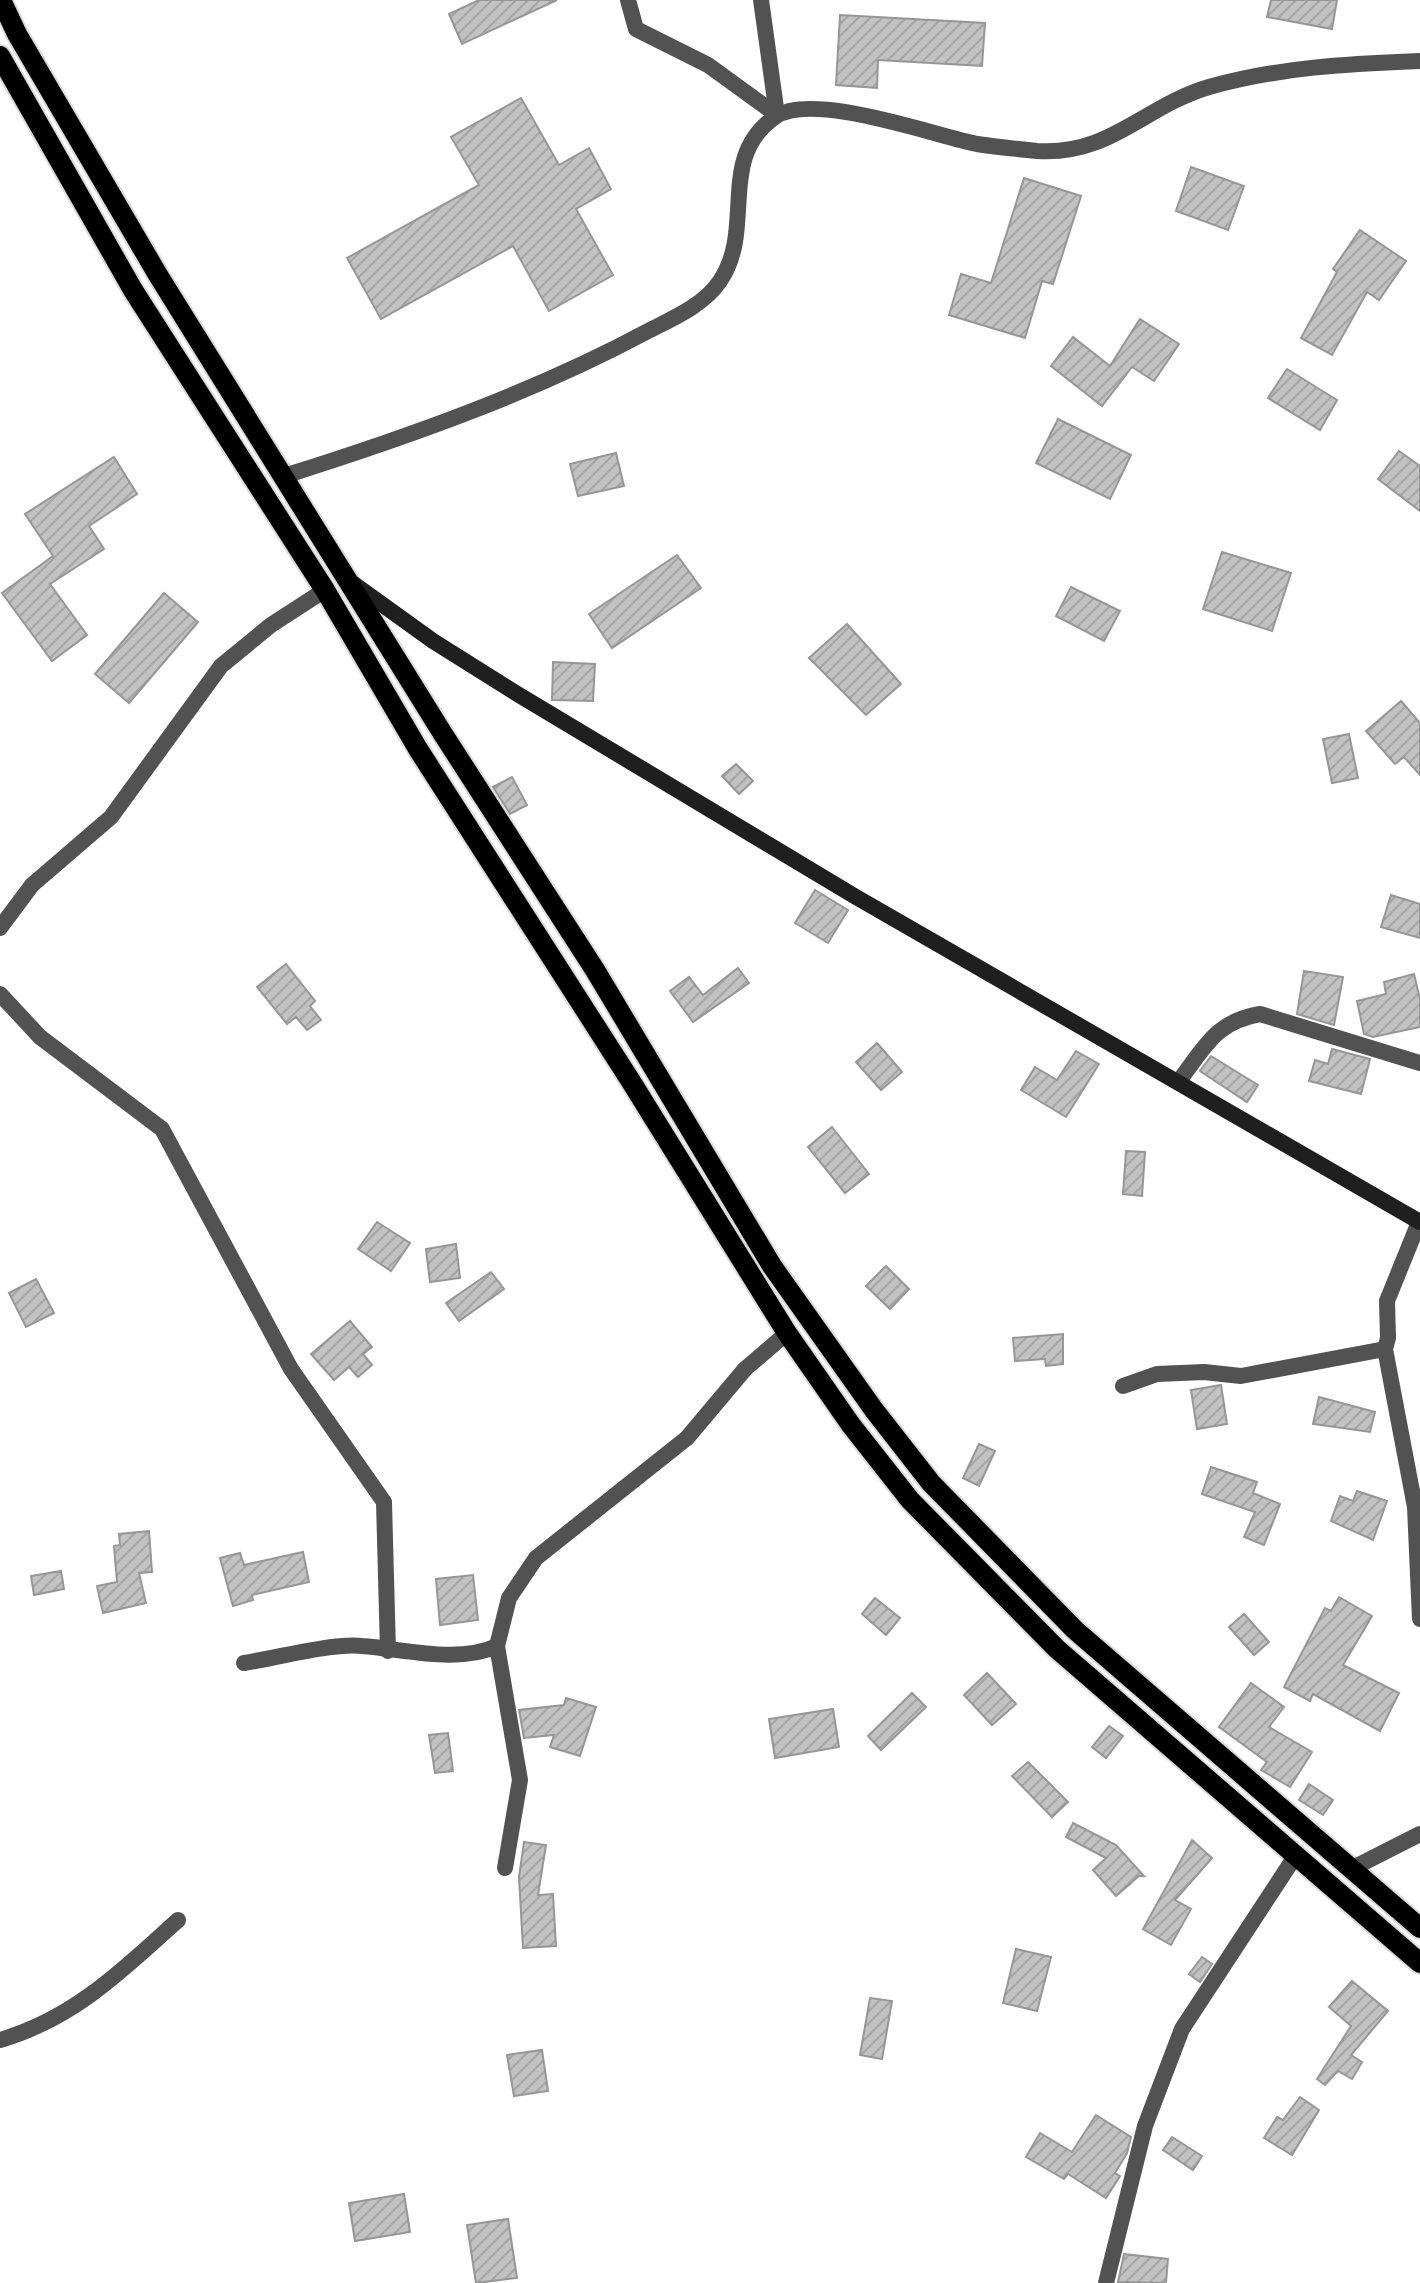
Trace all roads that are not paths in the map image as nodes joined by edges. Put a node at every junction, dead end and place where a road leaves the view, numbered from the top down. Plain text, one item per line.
1 (1, 0) edge
2 (628, 0) edge
3 (761, 0) edge
4 (0, 56) edge
5 (1420, 61) edge
6 (777, 115) junction
7 (284, 476) junction
8 (348, 579) junction
9 (325, 590) junction
10 (490, 804) junction
11 (464, 822) junction
12 (0, 928) edge
13 (0, 994) edge
14 (1420, 1063) edge
15 (1178, 1082) junction
16 (1419, 1222) edge
17 (787, 1333) junction
18 (1385, 1349) junction
19 (1123, 1386) dead end
20 (1420, 1619) edge
21 (497, 1646) junction
22 (388, 1651) junction
23 (244, 1663) dead end
24 (1420, 1834) edge
25 (1296, 1855) junction
26 (505, 1868) dead end
27 (1351, 1869) junction
28 (178, 1920) dead end
29 (1420, 1928) edge
30 (1420, 1963) edge
31 (0, 2040) edge
32 (1106, 2283) edge

1 - 7 main road
2 - 6 street
3 - 6 street
4 - 9 main road
5 - 6 street
6 - 7 street
7 - 8 main road
8 - 10 main road
8 - 15 main road
9 - 11 main road
9 - 12 street
10 - 11 main road
10 - 27 main road
11 - 17 main road
13 - 22 street
14 - 15 street
15 - 16 main road
16 - 18 street
17 - 21 street
17 - 25 main road
18 - 19 street
18 - 20 street
21 - 22 street
21 - 26 street
22 - 23 street
24 - 27 street
25 - 30 main road
25 - 32 street
27 - 29 main road
28 - 31 street

